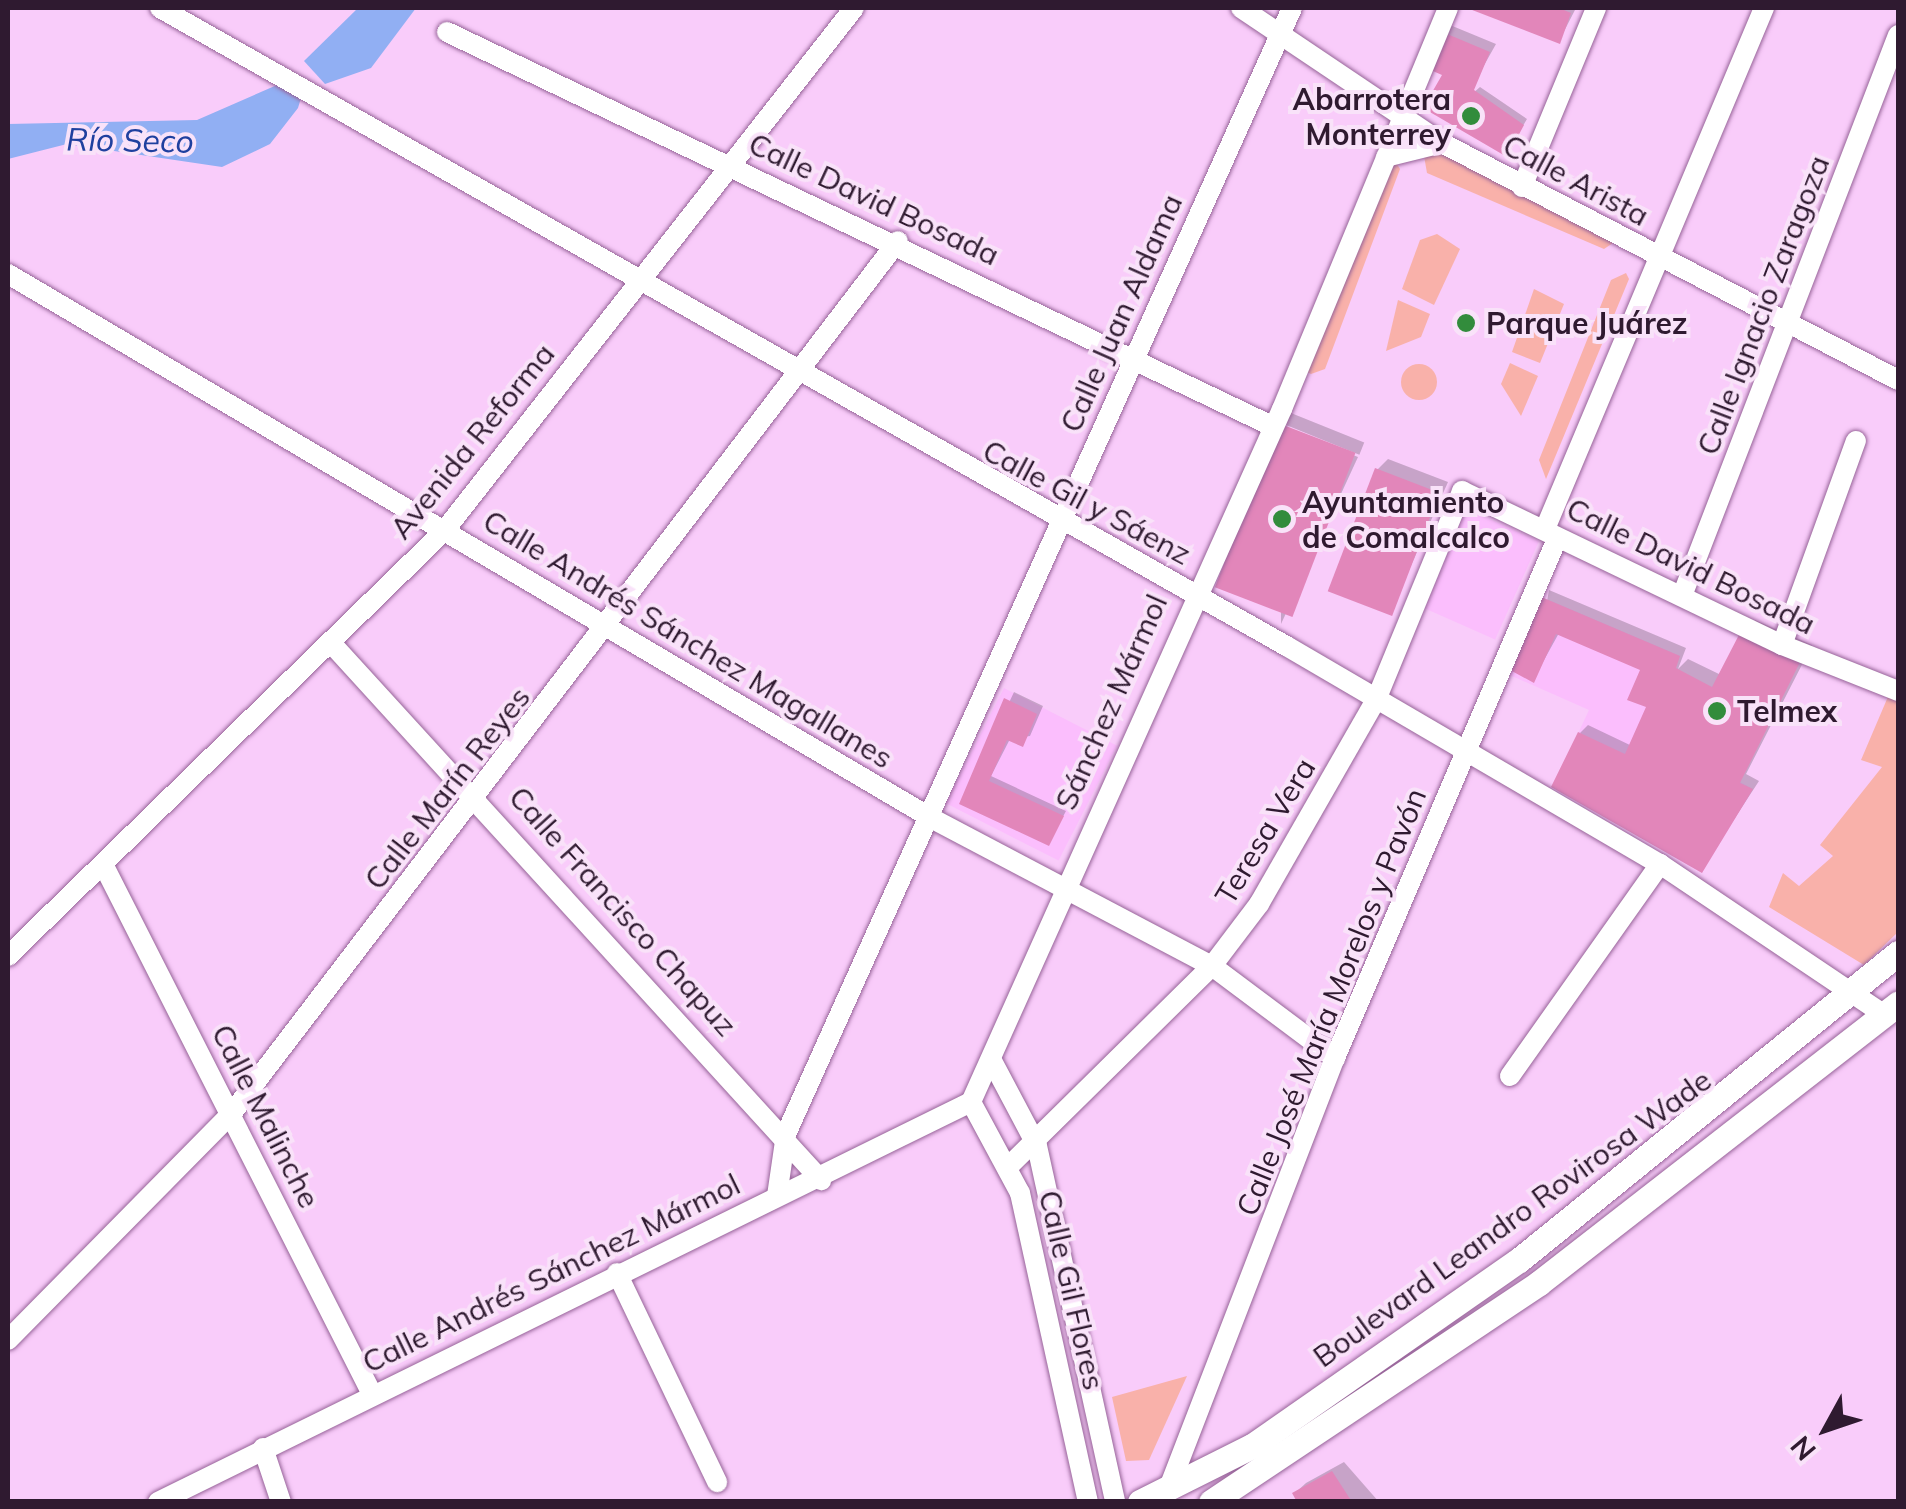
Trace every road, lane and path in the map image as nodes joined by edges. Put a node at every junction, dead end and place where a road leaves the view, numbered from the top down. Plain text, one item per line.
1 (160, 8) edge
2 (854, 8) edge
3 (1241, 8) edge
4 (1292, 8) edge
5 (1448, 8) edge
6 (1596, 8) edge
7 (1764, 8) edge
8 (448, 32) dead end
9 (1281, 32) junction
10 (1898, 35) edge
11 (1404, 109) junction
12 (1442, 142) junction
13 (1386, 157) junction
14 (731, 164) junction
15 (1522, 187) junction
16 (898, 241) junction
17 (1657, 257) junction
18 (8, 274) edge
19 (638, 282) junction
20 (1791, 325) junction
21 (1132, 358) junction
22 (799, 376) junction
23 (1898, 380) edge
24 (1272, 426) junction
25 (1856, 441) dead end
26 (1461, 492) joint
27 (1061, 526) junction
28 (445, 530) junction
29 (1550, 535) junction
30 (1192, 592) junction
31 (1682, 596) junction
32 (609, 625) junction
33 (332, 644) junction
34 (1782, 645) junction
35 (1898, 691) edge
36 (1376, 700) junction
37 (1467, 752) junction
38 (479, 798) junction
39 (933, 819) junction
40 (1660, 864) junction
41 (104, 866) junction
42 (1061, 890) junction
43 (1898, 953) edge
44 (8, 956) edge
45 (1212, 966) junction
46 (1858, 994) junction
47 (1892, 1010) edge
48 (1335, 1058) junction
49 (991, 1059) junction
50 (1510, 1076) dead end
51 (971, 1102) junction
52 (232, 1114) junction
53 (786, 1134) junction
54 (1038, 1146) junction
55 (1010, 1165) junction
56 (821, 1180) junction
57 (777, 1196) junction
58 (617, 1273) junction
59 (8, 1340) edge
60 (372, 1394) junction
61 (263, 1448) junction
62 (717, 1482) dead end
63 (1168, 1490) junction
64 (158, 1502) edge
65 (281, 1502) edge
66 (1088, 1502) edge
67 (1115, 1502) edge
68 (1140, 1502) edge
69 (1211, 1502) edge

1 - 19 street, Calle Gil y Sáenz
2 - 14 street, Avenida Reforma
3 - 9 street, Calle Arista
4 - 9 street, Calle Juan Aldama
5 - 11 street, Sánchez Mármol
6 - 15 street
7 - 17 street, Calle José María Morelos y Pavón
8 - 14 street, Calle David Bosada
9 - 11 street, Calle Arista
9 - 21 street, Calle Juan Aldama
10 - 20 street, Calle Ignacio Zaragoza
11 - 12 street, Calle Arista
11 - 13 street, Sánchez Mármol
12 - 13 street
12 - 15 street, Calle Arista
13 - 24 street, Sánchez Mármol
14 - 16 street, Calle David Bosada
14 - 19 street, Avenida Reforma
15 - 17 street, Calle Arista
16 - 21 street, Calle David Bosada
16 - 22 street, Calle Marín Reyes
17 - 20 street, Calle Arista
17 - 29 street, Calle José María Morelos y Pavón
18 - 28 street, Calle Andrés Sánchez Magallanes
19 - 22 street, Calle Gil y Sáenz
19 - 28 street, Avenida Reforma
20 - 23 street, Calle Arista
20 - 31 street, Calle Ignacio Zaragoza
21 - 24 street, Calle David Bosada
21 - 27 street, Calle Juan Aldama
22 - 27 street, Calle Gil y Sáenz
22 - 32 street, Calle Marín Reyes
24 - 30 street, Sánchez Mármol
25 - 34 street
26 - 29 street, Calle David Bosada
26 - 36 street, Teresa Vera
27 - 30 street, Calle Gil y Sáenz
27 - 39 street, Calle Juan Aldama
28 - 32 street, Calle Andrés Sánchez Magallanes
28 - 33 street, Avenida Reforma
29 - 31 street, Calle David Bosada
29 - 37 street, Calle José María Morelos y Pavón
30 - 36 street, Calle Gil y Sáenz
30 - 42 street, Sánchez Mármol
31 - 34 street, Calle David Bosada
32 - 38 street, Calle Marín Reyes
32 - 39 street, Calle Andrés Sánchez Magallanes
33 - 38 street, Calle Francisco Chapuz
33 - 41 street, Avenida Reforma
34 - 35 street, Calle David Bosada
36 - 37 street, Calle Gil y Sáenz
36 - 45 street, Teresa Vera
37 - 40 street, Calle Gil y Sáenz
37 - 48 street, Calle José María Morelos y Pavón
38 - 52 street, Calle Marín Reyes
38 - 53 street, Calle Francisco Chapuz
39 - 42 street, Calle Andrés Sánchez Magallanes
39 - 53 street, Calle Juan Aldama
40 - 46 street, Calle Gil y Sáenz
40 - 50 street
41 - 44 street, Avenida Reforma
41 - 52 street, Calle Malinche
42 - 45 street, Calle Andrés Sánchez Magallanes
42 - 49 street, Sánchez Mármol
43 - 46 main road, Boulevard Leandro Rovirosa Wade
45 - 48 street, Calle Andrés Sánchez Magallanes
45 - 54 street, Teresa Vera
46 - 47 street, Calle Gil y Sáenz
46 - 63 main road, Boulevard Leandro Rovirosa Wade
47 - 69 main road, Boulevard Leandro Rovirosa Wade
48 - 63 street, Calle José María Morelos y Pavón
49 - 51 street, Sánchez Mármol
49 - 54 street
51 - 55 street, Calle Gil Flores
51 - 56 street, Calle Andrés Sánchez Mármol
52 - 59 street, Calle Marín Reyes
52 - 60 street, Calle Malinche
53 - 56 street, Calle Francisco Chapuz
53 - 57 street, Calle Juan Aldama
54 - 55 street, Teresa Vera
54 - 67 street
55 - 66 street, Calle Gil Flores
56 - 57 street, Calle Andrés Sánchez Mármol
57 - 58 street, Calle Andrés Sánchez Mármol
58 - 60 street, Calle Andrés Sánchez Mármol
58 - 62 street
60 - 61 street, Calle Andrés Sánchez Mármol
61 - 64 street, Calle Andrés Sánchez Mármol
61 - 65 street
63 - 68 main road, Boulevard Leandro Rovirosa Wade

